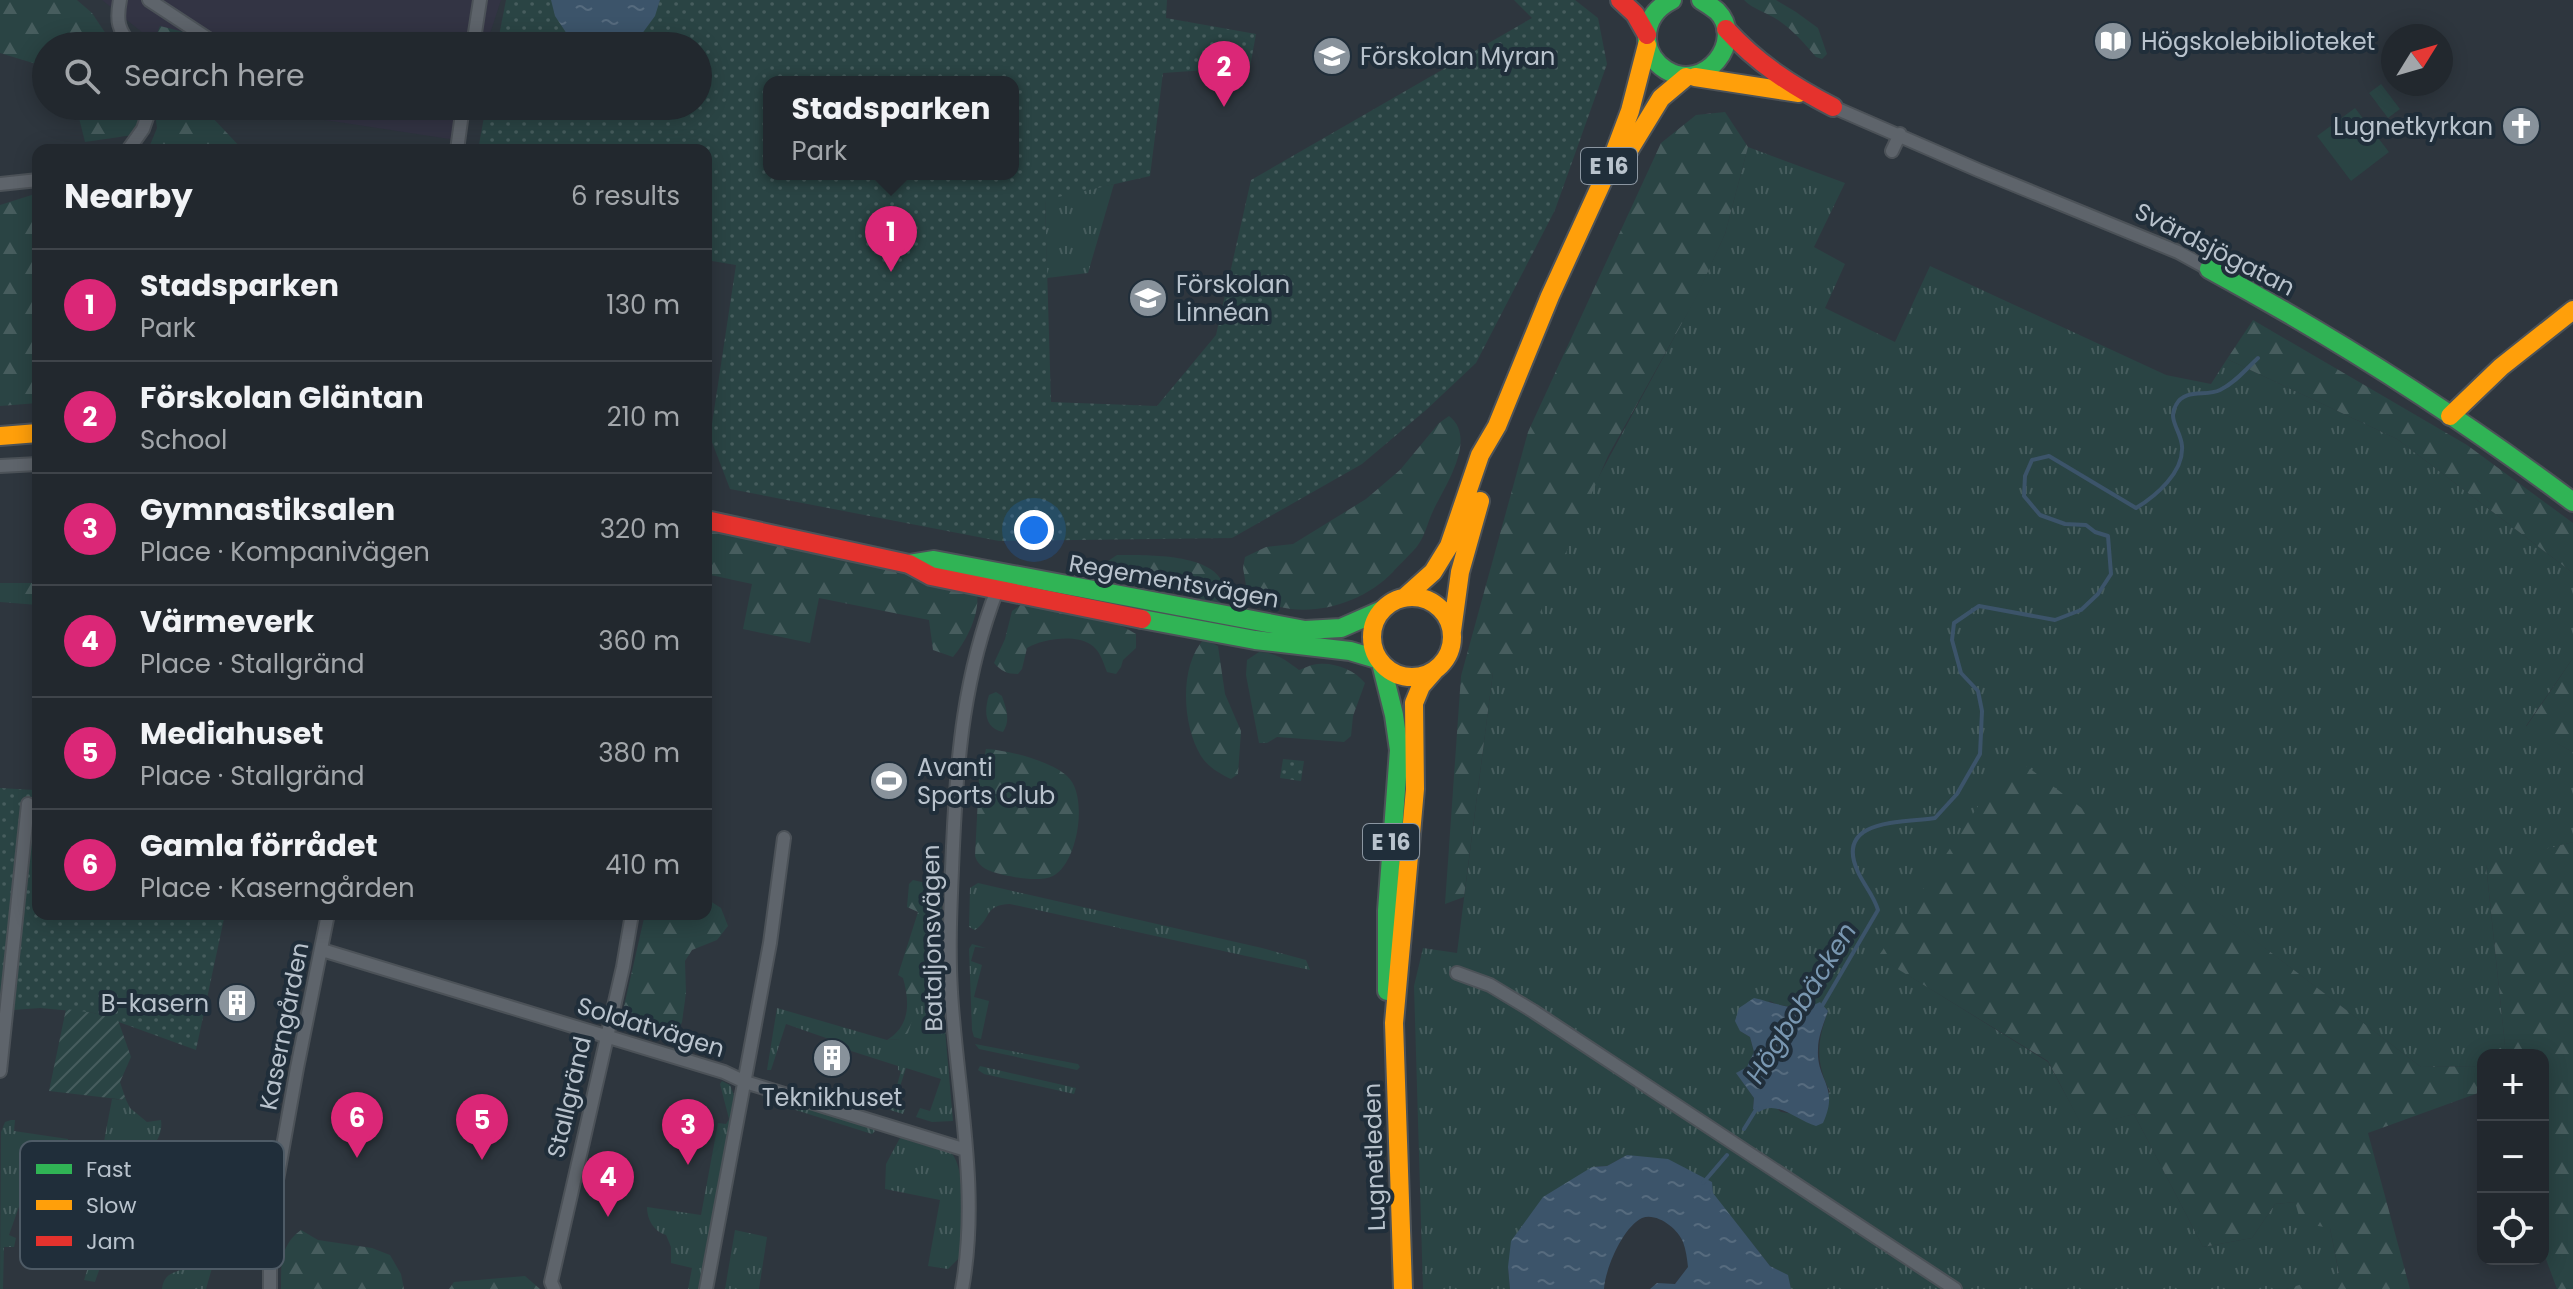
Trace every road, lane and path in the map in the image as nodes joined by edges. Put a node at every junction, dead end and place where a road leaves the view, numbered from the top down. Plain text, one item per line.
1 (120, 0) edge
2 (149, 0) edge
3 (480, 0) edge
4 (1620, 0) edge
5 (1672, 0) edge
6 (1701, 0) edge
7 (1726, 0) edge
8 (1724, 24) junction
9 (120, 32) edge
10 (198, 32) edge
11 (475, 32) edge
12 (1647, 40) junction
13 (1691, 77) junction
14 (1805, 94) junction
15 (1833, 107) joint
16 (146, 120) edge
17 (461, 120) edge
18 (1900, 134) junction
19 (132, 144) edge
20 (458, 144) edge
21 (1892, 151) dead end
22 (32, 181) edge
23 (0, 184) edge
24 (2209, 269) joint
25 (1557, 282) junction
26 (2571, 316) edge
27 (2450, 416) junction
28 (1497, 426) junction
29 (32, 433) edge
30 (0, 436) edge
31 (32, 464) edge
32 (0, 466) edge
33 (2573, 502) edge
34 (712, 521) edge
35 (1000, 582) junction
36 (1404, 598) junction
37 (1382, 610) junction
38 (1452, 635) junction
39 (1379, 661) junction
40 (1435, 670) junction
41 (28, 804) dead end
42 (784, 838) dead end
43 (327, 920) edge
44 (631, 920) edge
45 (322, 950) junction
46 (1457, 973) dead end
47 (1394, 1023) junction
48 (605, 1037) junction
49 (0, 1071) edge
50 (745, 1082) junction
51 (284, 1141) edge
52 (966, 1150) junction
53 (554, 1289) edge
54 (706, 1289) edge
55 (962, 1289) edge
56 (1403, 1289) edge
57 (1955, 1289) edge

1 - 9 street
2 - 10 street
3 - 11 street
4 - 12 main road
5 - 12 main road, E 16
6 - 8 main road, Svärdsjögatan
7 - 8 main road, E 16
8 - 13 main road, E 16
8 - 14 main road, Svärdsjögatan
12 - 13 main road
12 - 25 main road, E 16
13 - 14 main road, Svärdsjögatan
13 - 25 main road, E 16
14 - 15 main road, Svärdsjögatan
15 - 18 street, Svärdsjögatan
16 - 19 street
17 - 20 street
18 - 21 street
18 - 24 street, Svärdsjögatan
22 - 23 street
24 - 27 main road, Svärdsjögatan
25 - 28 main road, E 16
26 - 27 main road
27 - 33 main road, Svärdsjögatan
28 - 36 main road, E 16
28 - 38 main road, E 16
29 - 30 main road
31 - 32 street
34 - 35 main road, Regementsvägen
35 - 37 main road, Regementsvägen
35 - 39 main road, Regementsvägen
35 - 52 street, Bataljonsvägen
36 - 37 main road, E 16
36 - 38 main road
37 - 39 main road, E 16
38 - 40 main road, E 16
39 - 40 main road
39 - 47 main road, Lugnetleden / E 16
40 - 47 main road, Lugnetleden / E 16
41 - 49 street
42 - 50 street
43 - 45 street, Kaserngården
44 - 48 street, Stallgränd
45 - 48 street, Soldatvägen
45 - 51 street, Kaserngården
46 - 57 street
47 - 56 main road, Lugnetleden / E 16
48 - 50 street, Soldatvägen
48 - 53 street, Stallgränd
50 - 52 street, Soldatvägen
50 - 54 street
52 - 55 street, Bataljonsvägen

